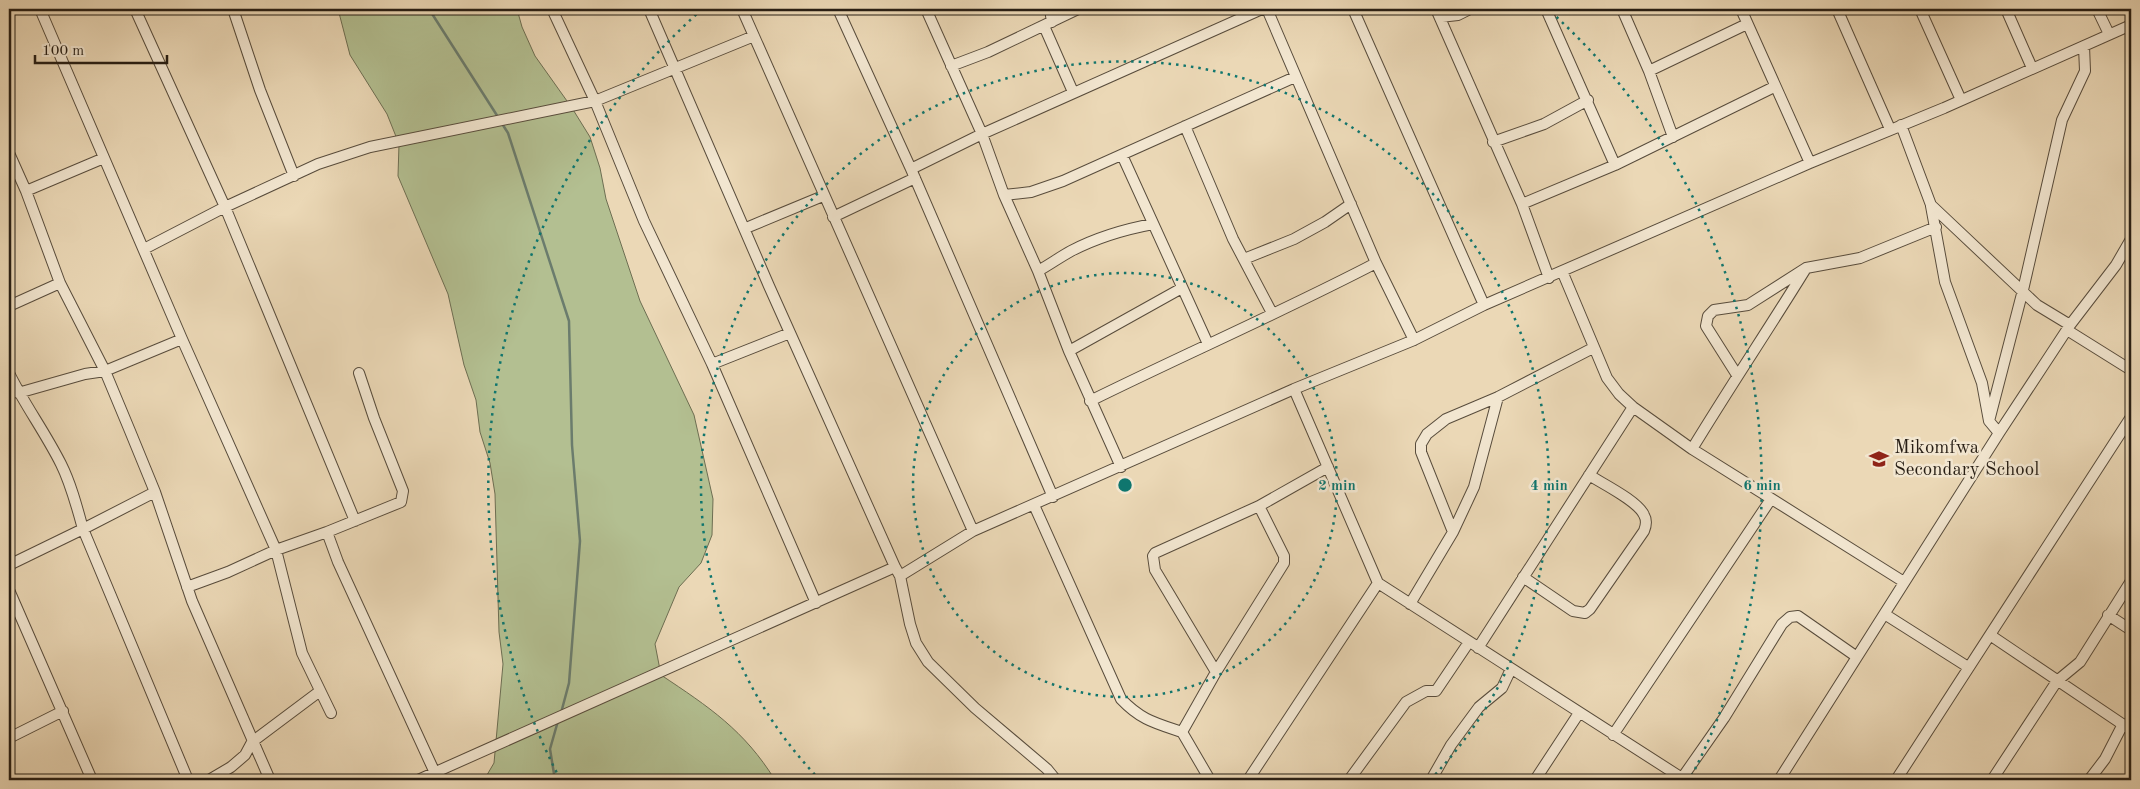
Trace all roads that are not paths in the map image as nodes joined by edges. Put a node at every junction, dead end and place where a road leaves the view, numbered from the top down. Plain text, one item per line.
1 (40, 9) edge
2 (135, 9) edge
3 (233, 9) edge
4 (552, 9) edge
5 (649, 9) edge
6 (742, 9) edge
7 (838, 9) edge
8 (1050, 9) edge
9 (1078, 9) edge
10 (1262, 9) edge
11 (1267, 9) edge
12 (1353, 9) edge
13 (1470, 9) edge
14 (1546, 9) edge
15 (1622, 9) edge
16 (1741, 9) edge
17 (1837, 9) edge
18 (1920, 9) edge
19 (2006, 9) edge
20 (2097, 9) edge
21 (929, 10) edge
22 (1438, 13) edge
23 (1048, 24) junction
24 (1747, 24) junction
25 (2131, 25) edge
26 (2109, 34) junction
27 (754, 36) junction
28 (2084, 46) junction
29 (951, 66) junction
30 (676, 68) junction
31 (2032, 68) junction
32 (1649, 71) junction
33 (1295, 76) junction
34 (1774, 87) junction
35 (1073, 92) junction
36 (1588, 100) junction
37 (1960, 100) junction
38 (595, 101) junction
39 (1901, 125) junction
40 (1185, 126) junction
41 (1890, 129) junction
42 (982, 134) junction
43 (1673, 137) junction
44 (1493, 142) junction
45 (9, 154) edge
46 (1122, 155) junction
47 (104, 158) junction
48 (1810, 163) junction
49 (1615, 165) junction
50 (913, 174) junction
51 (294, 176) junction
52 (26, 191) junction
53 (1004, 195) junction
54 (824, 196) junction
55 (1351, 204) junction
56 (1522, 204) junction
57 (1931, 205) junction
58 (225, 207) junction
59 (833, 217) junction
60 (1153, 224) junction
61 (1936, 227) junction
62 (746, 228) junction
63 (2131, 239) edge
64 (144, 249) junction
65 (1244, 259) junction
66 (1376, 263) junction
67 (1806, 268) junction
68 (1038, 271) junction
69 (1562, 271) junction
70 (1549, 278) junction
71 (60, 283) junction
72 (1182, 288) junction
73 (2023, 290) junction
74 (1484, 305) junction
75 (9, 306) edge
76 (1272, 313) junction
77 (2068, 327) junction
78 (790, 333) junction
79 (182, 338) junction
80 (1414, 340) junction
81 (1208, 344) junction
82 (1593, 348) junction
83 (1069, 351) junction
84 (712, 364) junction
85 (2131, 370) edge
86 (105, 371) junction
87 (9, 373) edge
88 (359, 374) dead end
89 (1737, 375) junction
90 (1294, 390) junction
91 (18, 393) junction
92 (1498, 396) junction
93 (1090, 400) junction
94 (1633, 407) junction
95 (2131, 417) edge
96 (1989, 421) junction
97 (1999, 433) junction
98 (1692, 449) junction
99 (1121, 467) junction
100 (1328, 467) junction
101 (1589, 475) junction
102 (155, 492) junction
103 (1053, 497) junction
104 (1771, 498) junction
105 (1034, 505) junction
106 (1259, 506) junction
107 (355, 521) junction
108 (83, 529) junction
109 (973, 531) junction
110 (327, 532) junction
111 (1453, 532) junction
112 (276, 550) junction
113 (9, 565) edge
114 (898, 572) junction
115 (1522, 578) junction
116 (1904, 582) junction
117 (2131, 582) edge
118 (1378, 583) junction
119 (187, 587) junction
120 (9, 590) edge
121 (816, 603) junction
122 (1410, 604) junction
123 (1886, 614) junction
124 (2108, 615) junction
125 (2131, 630) edge
126 (1990, 635) junction
127 (1469, 642) junction
128 (1478, 648) junction
129 (1857, 657) junction
130 (1968, 667) junction
131 (1511, 669) junction
132 (1216, 672) junction
133 (2057, 681) junction
134 (320, 691) junction
135 (63, 711) junction
136 (331, 713) dead end
137 (1579, 713) junction
138 (2127, 727) edge
139 (1182, 732) junction
140 (1613, 735) junction
141 (9, 738) edge
142 (252, 742) junction
143 (435, 773) junction
144 (1683, 779) edge
145 (92, 780) edge
146 (188, 780) edge
147 (209, 780) edge
148 (270, 780) edge
149 (418, 780) edge
150 (1056, 780) edge
151 (1210, 780) edge
152 (1248, 780) edge
153 (1349, 780) edge
154 (1431, 780) edge
155 (1535, 780) edge
156 (1779, 780) edge
157 (1896, 780) edge
158 (1992, 780) edge
159 (2089, 780) edge

1 - 47 street
2 - 58 street
3 - 51 street
4 - 38 street
5 - 30 street
6 - 27 street
7 - 50 street
8 - 23 street
9 - 23 street
10 - 35 street
11 - 33 street
12 - 74 street
13 - 22 street
14 - 36 street
15 - 32 street
16 - 24 street
17 - 41 street
18 - 37 street
19 - 31 street
20 - 26 street
21 - 29 street
22 - 44 street
23 - 29 street
23 - 35 street
24 - 32 street
24 - 34 street
25 - 26 street
26 - 28 street
27 - 30 street
27 - 54 street
28 - 31 street
28 - 73 street
29 - 42 street
30 - 38 street
30 - 62 street
31 - 37 street
32 - 43 street
33 - 40 street
33 - 55 street
34 - 43 street
34 - 48 street
35 - 42 street
36 - 44 street
36 - 49 street
37 - 39 street
38 - 51 street
38 - 84 street
39 - 41 street
39 - 57 street
40 - 46 street
40 - 65 street
41 - 48 street
42 - 50 street
42 - 53 street
43 - 49 street
44 - 56 street
45 - 52 street
46 - 53 street
46 - 60 street
47 - 52 street
47 - 64 street
48 - 69 street
49 - 56 street
50 - 59 street
50 - 103 street
51 - 58 street
52 - 71 street
53 - 68 street
54 - 59 street
54 - 62 street
55 - 65 street
55 - 66 street
56 - 70 street
57 - 61 street
57 - 73 street
58 - 64 street
58 - 107 street
59 - 109 street
60 - 68 street
60 - 72 street
61 - 67 street
61 - 96 street
62 - 78 street
63 - 77 street
64 - 79 street
65 - 76 street
66 - 76 street
66 - 80 street
67 - 89 street
67 - 89 street
68 - 83 street
69 - 70 street
69 - 82 street
70 - 74 street
71 - 75 street
71 - 86 street
72 - 81 street
72 - 83 street
73 - 77 street
73 - 96 street
74 - 80 street
76 - 81 street
77 - 85 street
77 - 97 street
78 - 84 street
78 - 114 street
79 - 86 street
79 - 112 street
80 - 90 street
81 - 93 street
82 - 92 street
82 - 94 street
83 - 93 street
84 - 121 street
86 - 91 street
86 - 102 street
87 - 91 street
88 - 107 street
89 - 98 street
90 - 99 street
90 - 100 street
91 - 108 street
92 - 111 street
92 - 111 street
93 - 99 street
94 - 98 street
94 - 101 street
95 - 126 street
96 - 97 street
97 - 116 street
98 - 104 street
99 - 103 street
100 - 106 street
100 - 118 street
101 - 115 street
101 - 115 street
102 - 108 street
102 - 119 street
103 - 105 street
104 - 116 street
104 - 140 street
105 - 109 street
105 - 139 street
106 - 132 street
106 - 132 street
107 - 110 street
108 - 113 street
108 - 146 street
109 - 114 street
110 - 112 street
110 - 143 street
111 - 122 street
112 - 119 street
112 - 134 street
114 - 121 street
114 - 150 street
115 - 128 street
116 - 123 street
117 - 124 street
118 - 122 street
118 - 152 street
119 - 142 street
120 - 135 street
121 - 143 street
122 - 127 street
123 - 129 street
123 - 130 street
124 - 125 street
124 - 133 street
126 - 130 street
126 - 133 street
127 - 128 street
127 - 153 street
128 - 131 street
129 - 144 street
129 - 156 street
130 - 157 street
131 - 137 street
131 - 154 street
132 - 139 street
133 - 138 street
133 - 158 street
134 - 136 street
134 - 142 street
135 - 141 street
135 - 145 street
137 - 140 street
137 - 155 street
138 - 159 street
139 - 151 street
140 - 144 street
142 - 147 street
142 - 148 street
143 - 149 street

